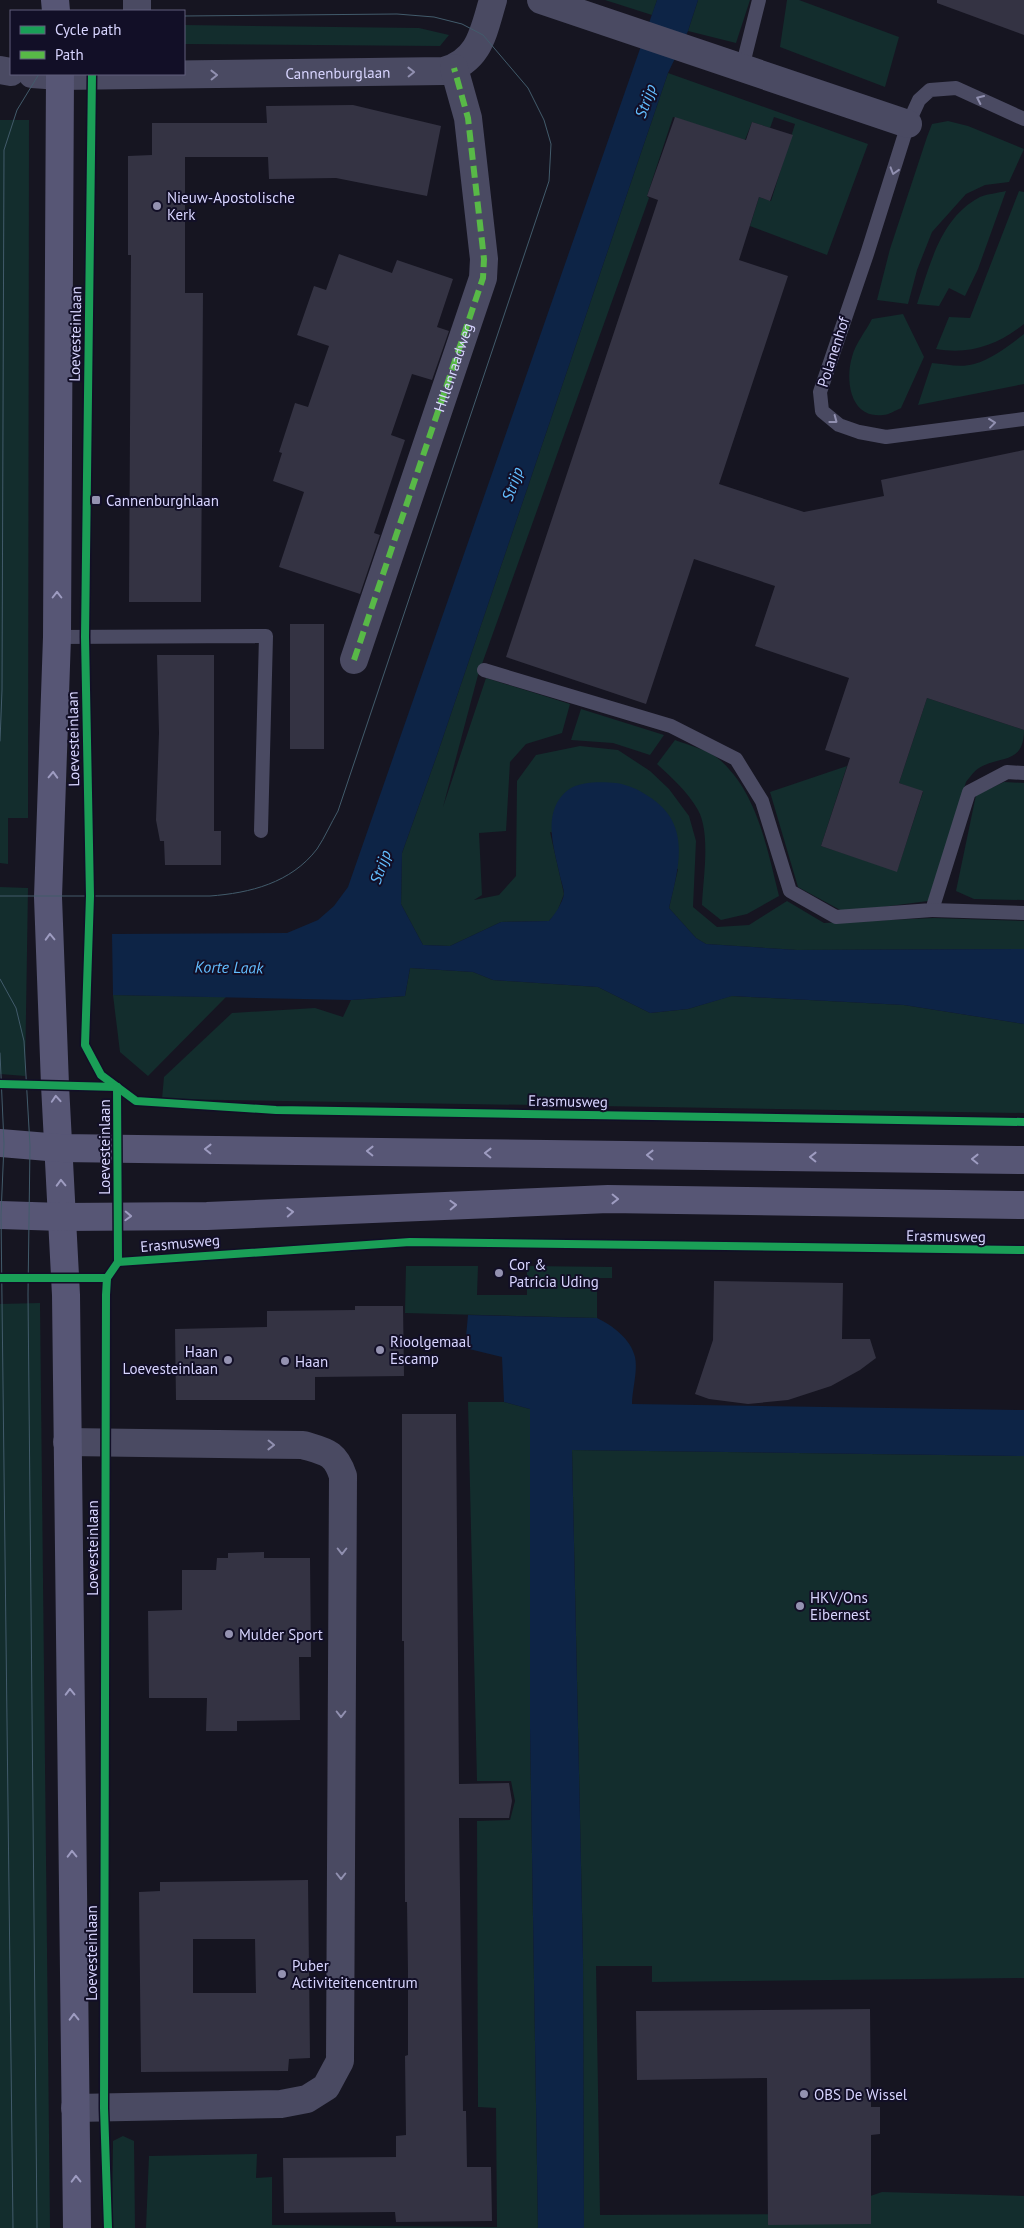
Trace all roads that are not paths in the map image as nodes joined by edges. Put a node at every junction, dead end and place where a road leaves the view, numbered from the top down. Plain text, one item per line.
1 (492, 0) edge
2 (541, 0) edge
3 (759, 0) edge
4 (454, 68) junction
5 (742, 68) junction
6 (185, 74) edge
7 (60, 75) edge
8 (140, 75) edge
9 (1024, 119) edge
10 (908, 124) junction
11 (1024, 419) edge
12 (57, 637) junction
13 (354, 660) dead end
14 (484, 670) dead end
15 (1024, 773) edge
16 (261, 831) dead end
17 (932, 910) junction
18 (1024, 913) edge
19 (0, 1143) edge
20 (60, 1148) junction
21 (1024, 1160) edge
22 (1024, 1205) edge
23 (0, 1215) edge
24 (62, 1217) junction
25 (68, 1442) junction
26 (75, 2108) junction
27 (77, 2228) edge

1 - 4 street
2 - 5 street
3 - 5 lane
6 -> 4 street, Cannenburglaan
4 - 13 street, Hillenraadweg
5 - 10 street
7 - 8 street, Cannenburglaan
12 -> 7 main road, Loevesteinlaan
9 -> 10 lane, Polanenhof
10 -> 11 lane, Polanenhof
12 - 16 lane
20 -> 12 main road, Loevesteinlaan
14 - 17 lane
15 - 17 lane
17 - 18 lane
19 - 20 main road
21 -> 20 main road
24 -> 20 main road, Loevesteinlaan
24 -> 22 main road, Erasmusweg
23 - 24 main road, Erasmusweg
24 - 25 main road, Loevesteinlaan
26 -> 25 main road, Loevesteinlaan
25 -> 26 street
27 -> 26 main road, Loevesteinlaan

